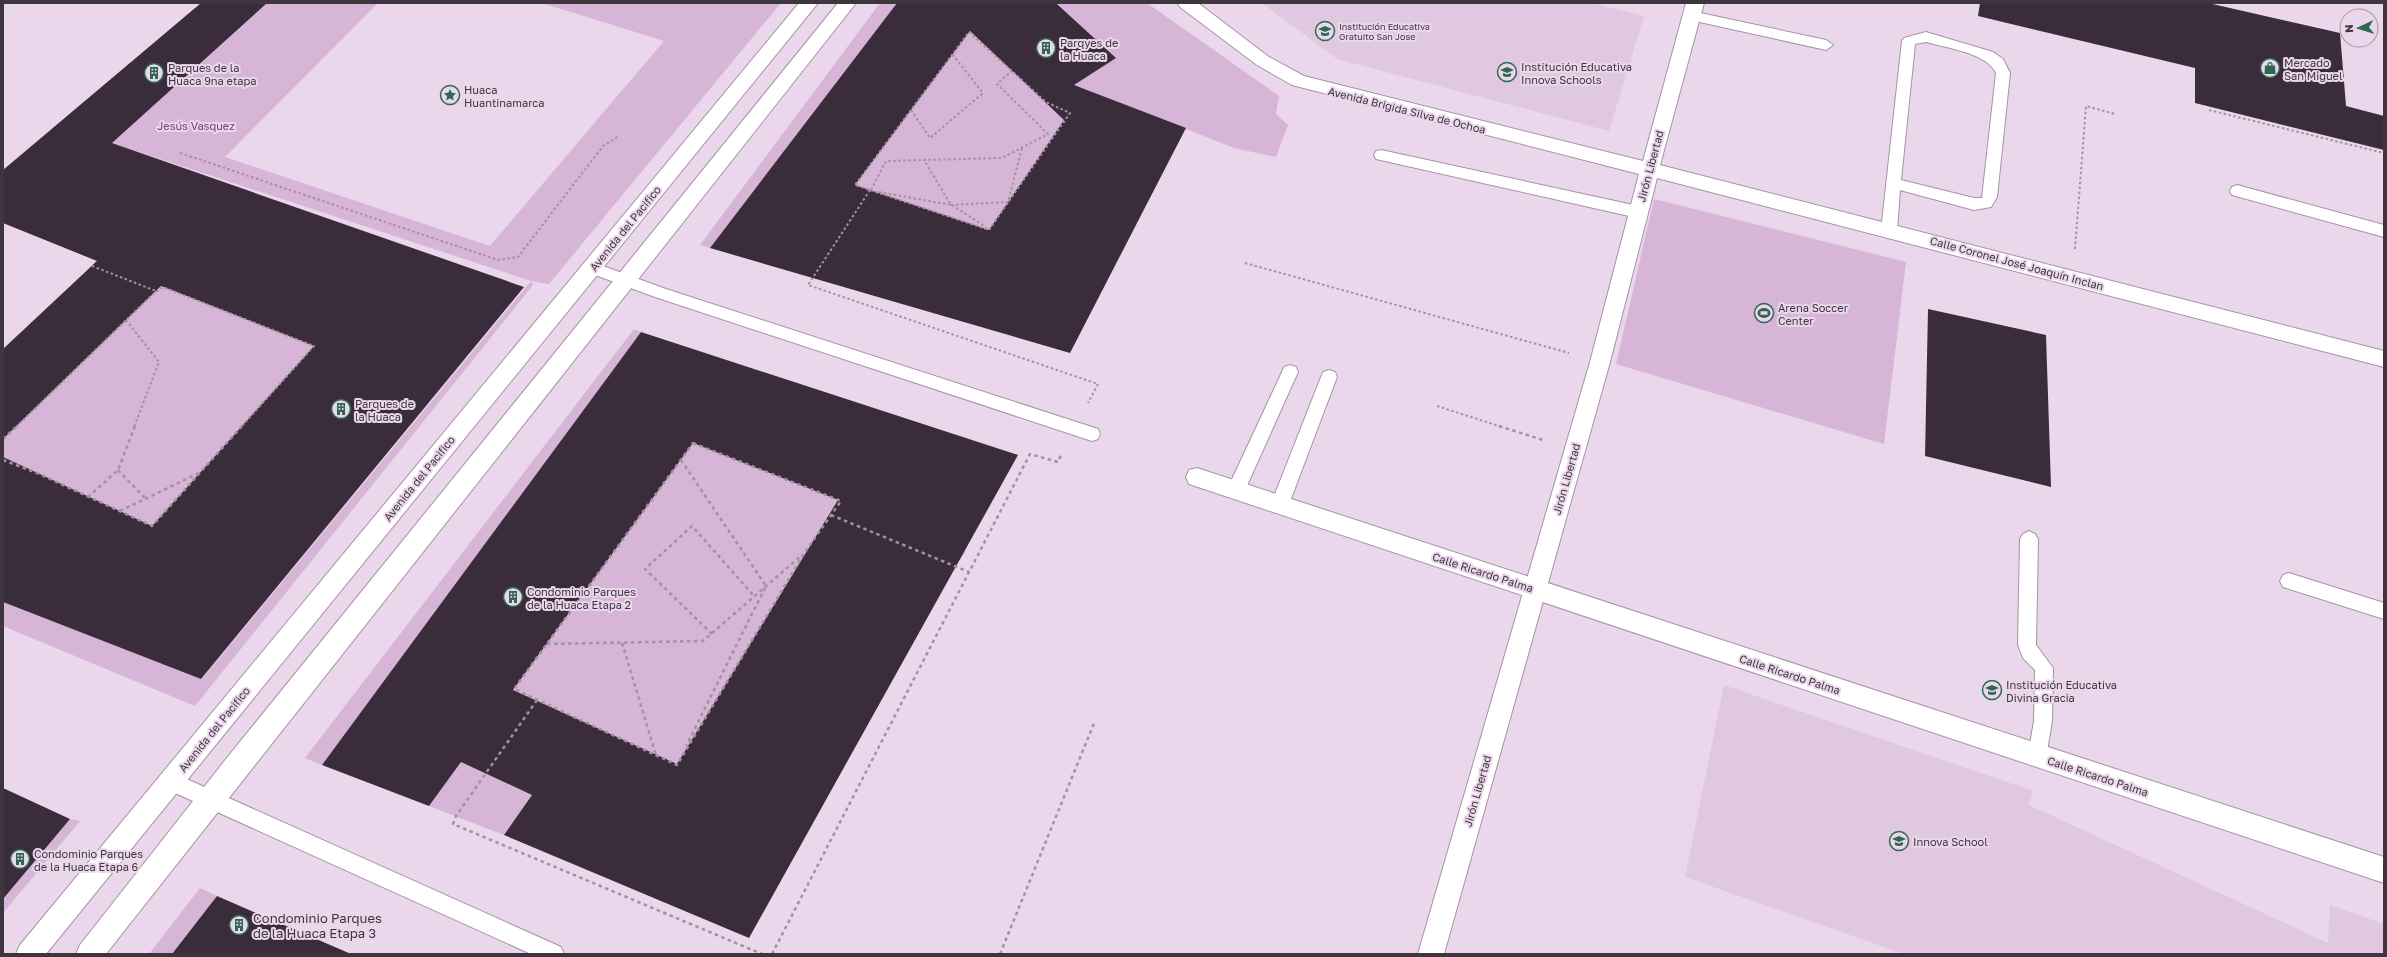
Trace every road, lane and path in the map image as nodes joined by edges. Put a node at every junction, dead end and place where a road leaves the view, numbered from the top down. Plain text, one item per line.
1 (809, 3) edge
2 (847, 3) edge
3 (1186, 3) edge
4 (1693, 9) edge
5 (1826, 45) dead end
6 (952, 54) junction
7 (1012, 71) junction
8 (911, 110) junction
9 (2209, 110) dead end
10 (2115, 114) dead end
11 (619, 136) dead end
12 (1022, 148) junction
13 (180, 153) dead end
14 (2384, 153) edge
15 (1381, 155) dead end
16 (924, 160) junction
17 (1649, 170) junction
18 (1894, 183) junction
19 (870, 190) junction
20 (2237, 191) dead end
21 (1008, 202) junction
22 (951, 204) junction
23 (1638, 212) junction
24 (989, 230) junction
25 (1889, 230) junction
26 (2384, 231) edge
27 (1246, 263) dead end
28 (92, 266) dead end
29 (592, 268) junction
30 (2073, 278) junction
31 (627, 279) junction
32 (156, 291) junction
33 (126, 320) junction
34 (1566, 352) dead end
35 (2384, 359) edge
36 (1290, 372) dead end
37 (1329, 377) dead end
38 (1098, 384) dead end
39 (1438, 406) dead end
40 (1092, 434) dead end
41 (3, 439) edge
42 (1574, 450) junction
43 (681, 460) junction
44 (4, 461) edge
45 (1058, 462) dead end
46 (118, 470) junction
47 (201, 472) junction
48 (1197, 477) dead end
49 (1236, 490) junction
50 (88, 497) junction
51 (146, 499) junction
52 (1280, 504) junction
53 (120, 512) junction
54 (830, 515) junction
55 (2029, 539) dead end
56 (805, 552) junction
57 (969, 572) junction
58 (2289, 581) dead end
59 (766, 586) junction
60 (1534, 590) junction
61 (754, 596) junction
62 (2384, 611) edge
63 (712, 634) junction
64 (622, 643) junction
65 (547, 644) junction
66 (538, 700) junction
67 (1095, 721) dead end
68 (656, 755) junction
69 (2038, 756) junction
70 (677, 764) junction
71 (171, 781) junction
72 (210, 799) junction
73 (2384, 870) edge
74 (30, 954) edge
75 (90, 954) edge
76 (554, 954) edge
77 (762, 954) edge
78 (772, 954) edge
79 (1000, 954) edge
80 (1431, 954) edge

1 - 29 street, Avenida del Pacifico
2 - 31 street
3 - 17 street, Avenida Brigida Silva de Ochoa
4 - 5 lane
4 - 17 street, Jirón Libertad
6 - 7 path
6 - 8 path
6 - 8 path
7 - 12 path
7 - 21 path
8 - 19 path
9 - 14 path
10 - 30 path
11 - 13 path
12 - 16 path
12 - 21 path
15 - 23 lane
16 - 19 path
16 - 22 path
17 - 23 street, Jirón Libertad
17 - 25 street, Calle Coronel José Joaquín Inclan
18 - 18 lane
18 - 25 lane
19 - 22 path
19 - 24 path
19 - 38 path
20 - 26 lane
21 - 22 path
21 - 24 path
22 - 24 path
23 - 42 street, Jirón Libertad
25 - 30 street, Calle Coronel José Joaquín Inclan
27 - 34 path
28 - 32 path
29 - 31 lane
29 - 71 street, Avenida del Pacifico
30 - 35 street, Calle Coronel José Joaquín Inclan
31 - 40 lane
31 - 72 street
32 - 33 path
32 - 47 path
33 - 41 path
33 - 46 path
36 - 49 lane
37 - 52 lane
39 - 42 path
42 - 60 street, Jirón Libertad
43 - 54 path
43 - 59 path
43 - 65 path
44 - 50 path
45 - 57 path
46 - 50 path
46 - 51 path
47 - 51 path
47 - 53 path
48 - 49 street, Calle Ricardo Palma
49 - 52 street, Calle Ricardo Palma
50 - 53 path
51 - 53 path
52 - 60 street, Calle Ricardo Palma
54 - 56 path
54 - 57 path
55 - 69 lane
56 - 59 path
56 - 70 path
57 - 78 path
58 - 62 lane
59 - 61 path
59 - 70 path
60 - 69 street, Calle Ricardo Palma
60 - 80 street, Jirón Libertad
61 - 63 path
61 - 63 path
63 - 64 path
64 - 65 path
64 - 68 path
65 - 66 path
66 - 68 path
66 - 77 path
67 - 79 path
68 - 70 path
69 - 73 street, Calle Ricardo Palma
71 - 72 lane
71 - 74 street, Avenida del Pacifico
72 - 75 street
72 - 76 lane

